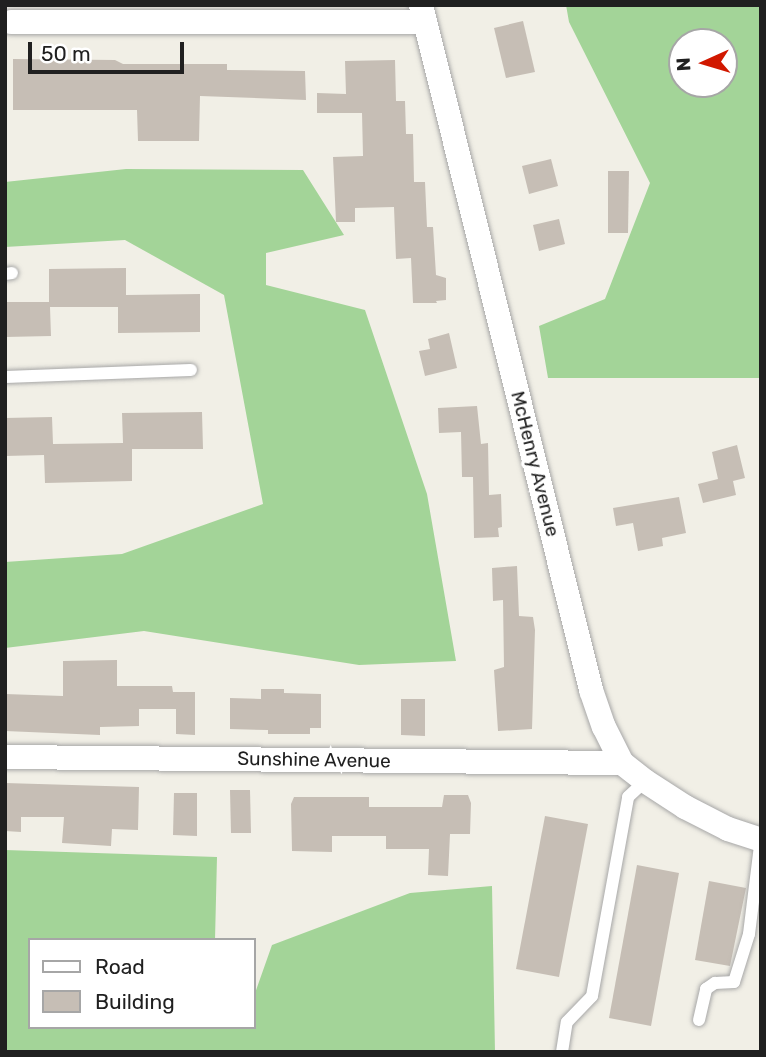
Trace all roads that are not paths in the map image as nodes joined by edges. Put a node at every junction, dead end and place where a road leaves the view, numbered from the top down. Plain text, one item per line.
1 (423, 13) edge
2 (11, 22) dead end
3 (191, 370) dead end
4 (5, 377) edge
5 (5, 757) edge
6 (622, 763) junction
7 (645, 781) junction
8 (760, 839) edge
9 (699, 1020) dead end
10 (562, 1052) edge

1 - 2 street
1 - 6 street, McHenry Avenue
3 - 4 lane
5 - 6 street, Sunshine Avenue
6 - 7 street, McHenry Avenue
7 - 8 street, McHenry Avenue
7 - 10 lane
8 - 9 lane

